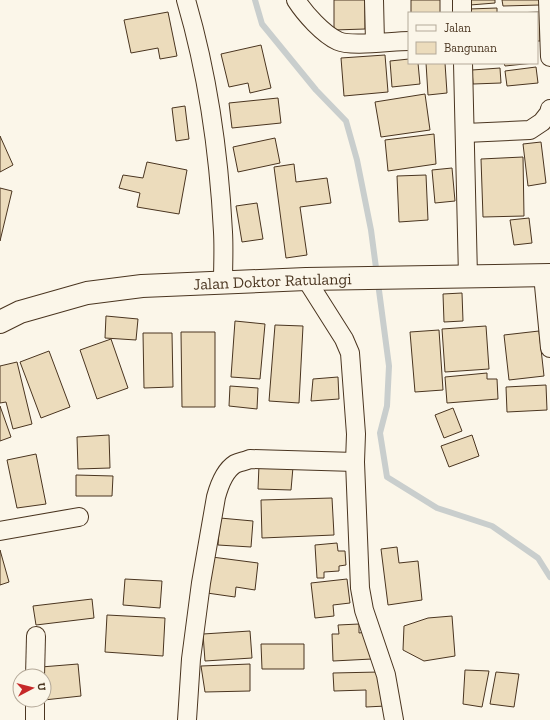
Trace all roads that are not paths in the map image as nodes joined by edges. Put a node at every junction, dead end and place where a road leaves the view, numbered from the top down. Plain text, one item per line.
1 (186, 0) edge
2 (296, 0) edge
3 (374, 0) edge
4 (462, 0) edge
5 (548, 0) edge
6 (462, 12) edge
7 (408, 41) edge
8 (375, 42) junction
9 (550, 57) edge
10 (463, 64) edge
11 (550, 110) edge
12 (465, 133) junction
13 (547, 275) edge
14 (468, 277) junction
15 (306, 279) junction
16 (222, 284) junction
17 (0, 322) edge
18 (550, 348) edge
19 (355, 462) junction
20 (79, 517) dead end
21 (0, 531) edge
22 (36, 636) dead end
23 (35, 668) edge
24 (35, 708) edge
25 (35, 720) edge
26 (187, 720) edge
27 (394, 720) edge

1 - 16 street
2 - 8 street
3 - 8 street
4 - 6 street
5 - 9 street
7 - 8 street
10 - 12 street
11 - 12 street
12 - 14 street
13 - 14 highway, Jalan Doktor Ratulangi
13 - 18 street
14 - 15 highway, Jalan Doktor Ratulangi
15 - 16 highway, Jalan Doktor Ratulangi
15 - 19 street
16 - 17 highway, Jalan Doktor Ratulangi
19 - 26 street
19 - 27 street
20 - 21 street
22 - 23 street
24 - 25 street

